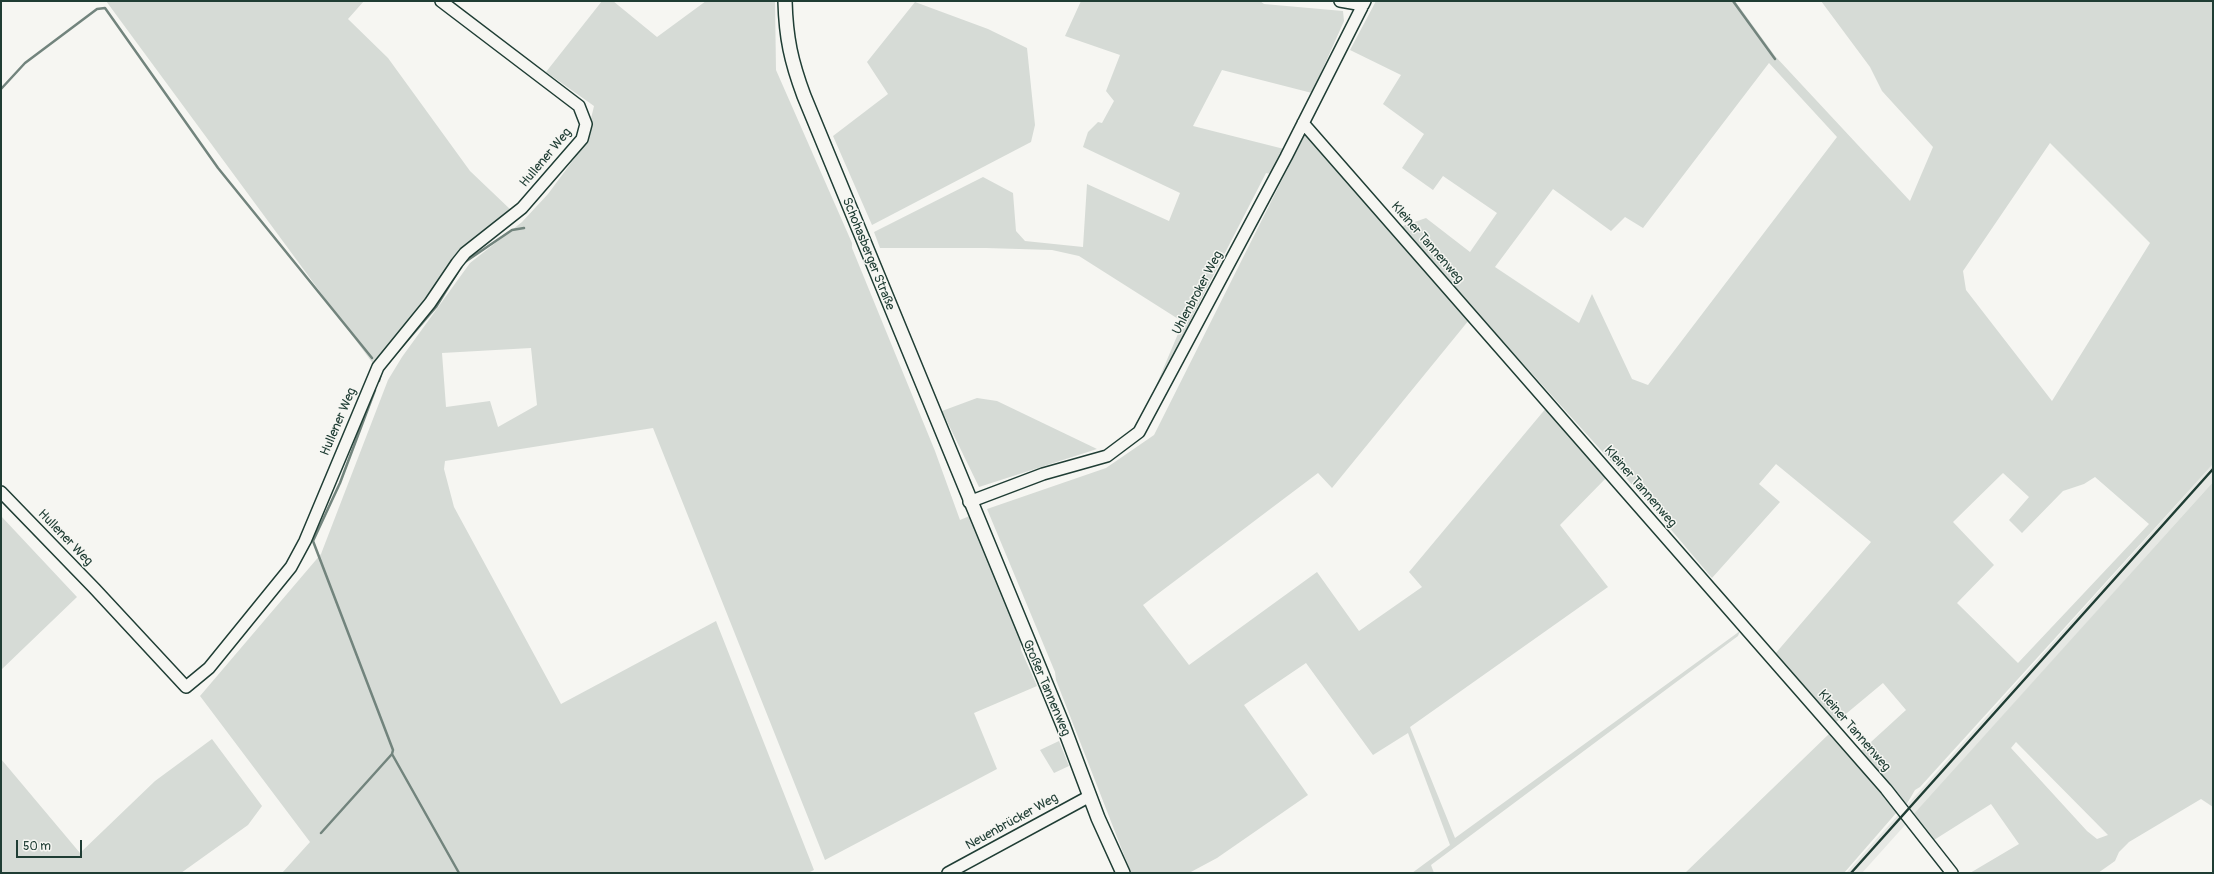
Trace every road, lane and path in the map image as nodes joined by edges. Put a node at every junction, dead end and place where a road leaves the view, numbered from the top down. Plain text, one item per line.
1 (441, 1) edge
2 (785, 1) edge
3 (1340, 1) edge
4 (1364, 3) edge
5 (1303, 124) junction
6 (1, 492) edge
7 (969, 502) junction
8 (1090, 796) junction
9 (948, 873) edge
10 (1123, 873) edge
11 (1952, 873) edge

1 - 6 street, Hullener Weg
2 - 7 street, Schohasberger Straße
3 - 4 street
4 - 5 street, Uhlenbroker Weg
5 - 7 street, Uhlenbroker Weg
5 - 11 street, Kleiner Tannenweg
7 - 8 street, Großer Tannenweg
8 - 9 street, Neuenbrücker Weg
8 - 10 street, Großer Tannenweg

